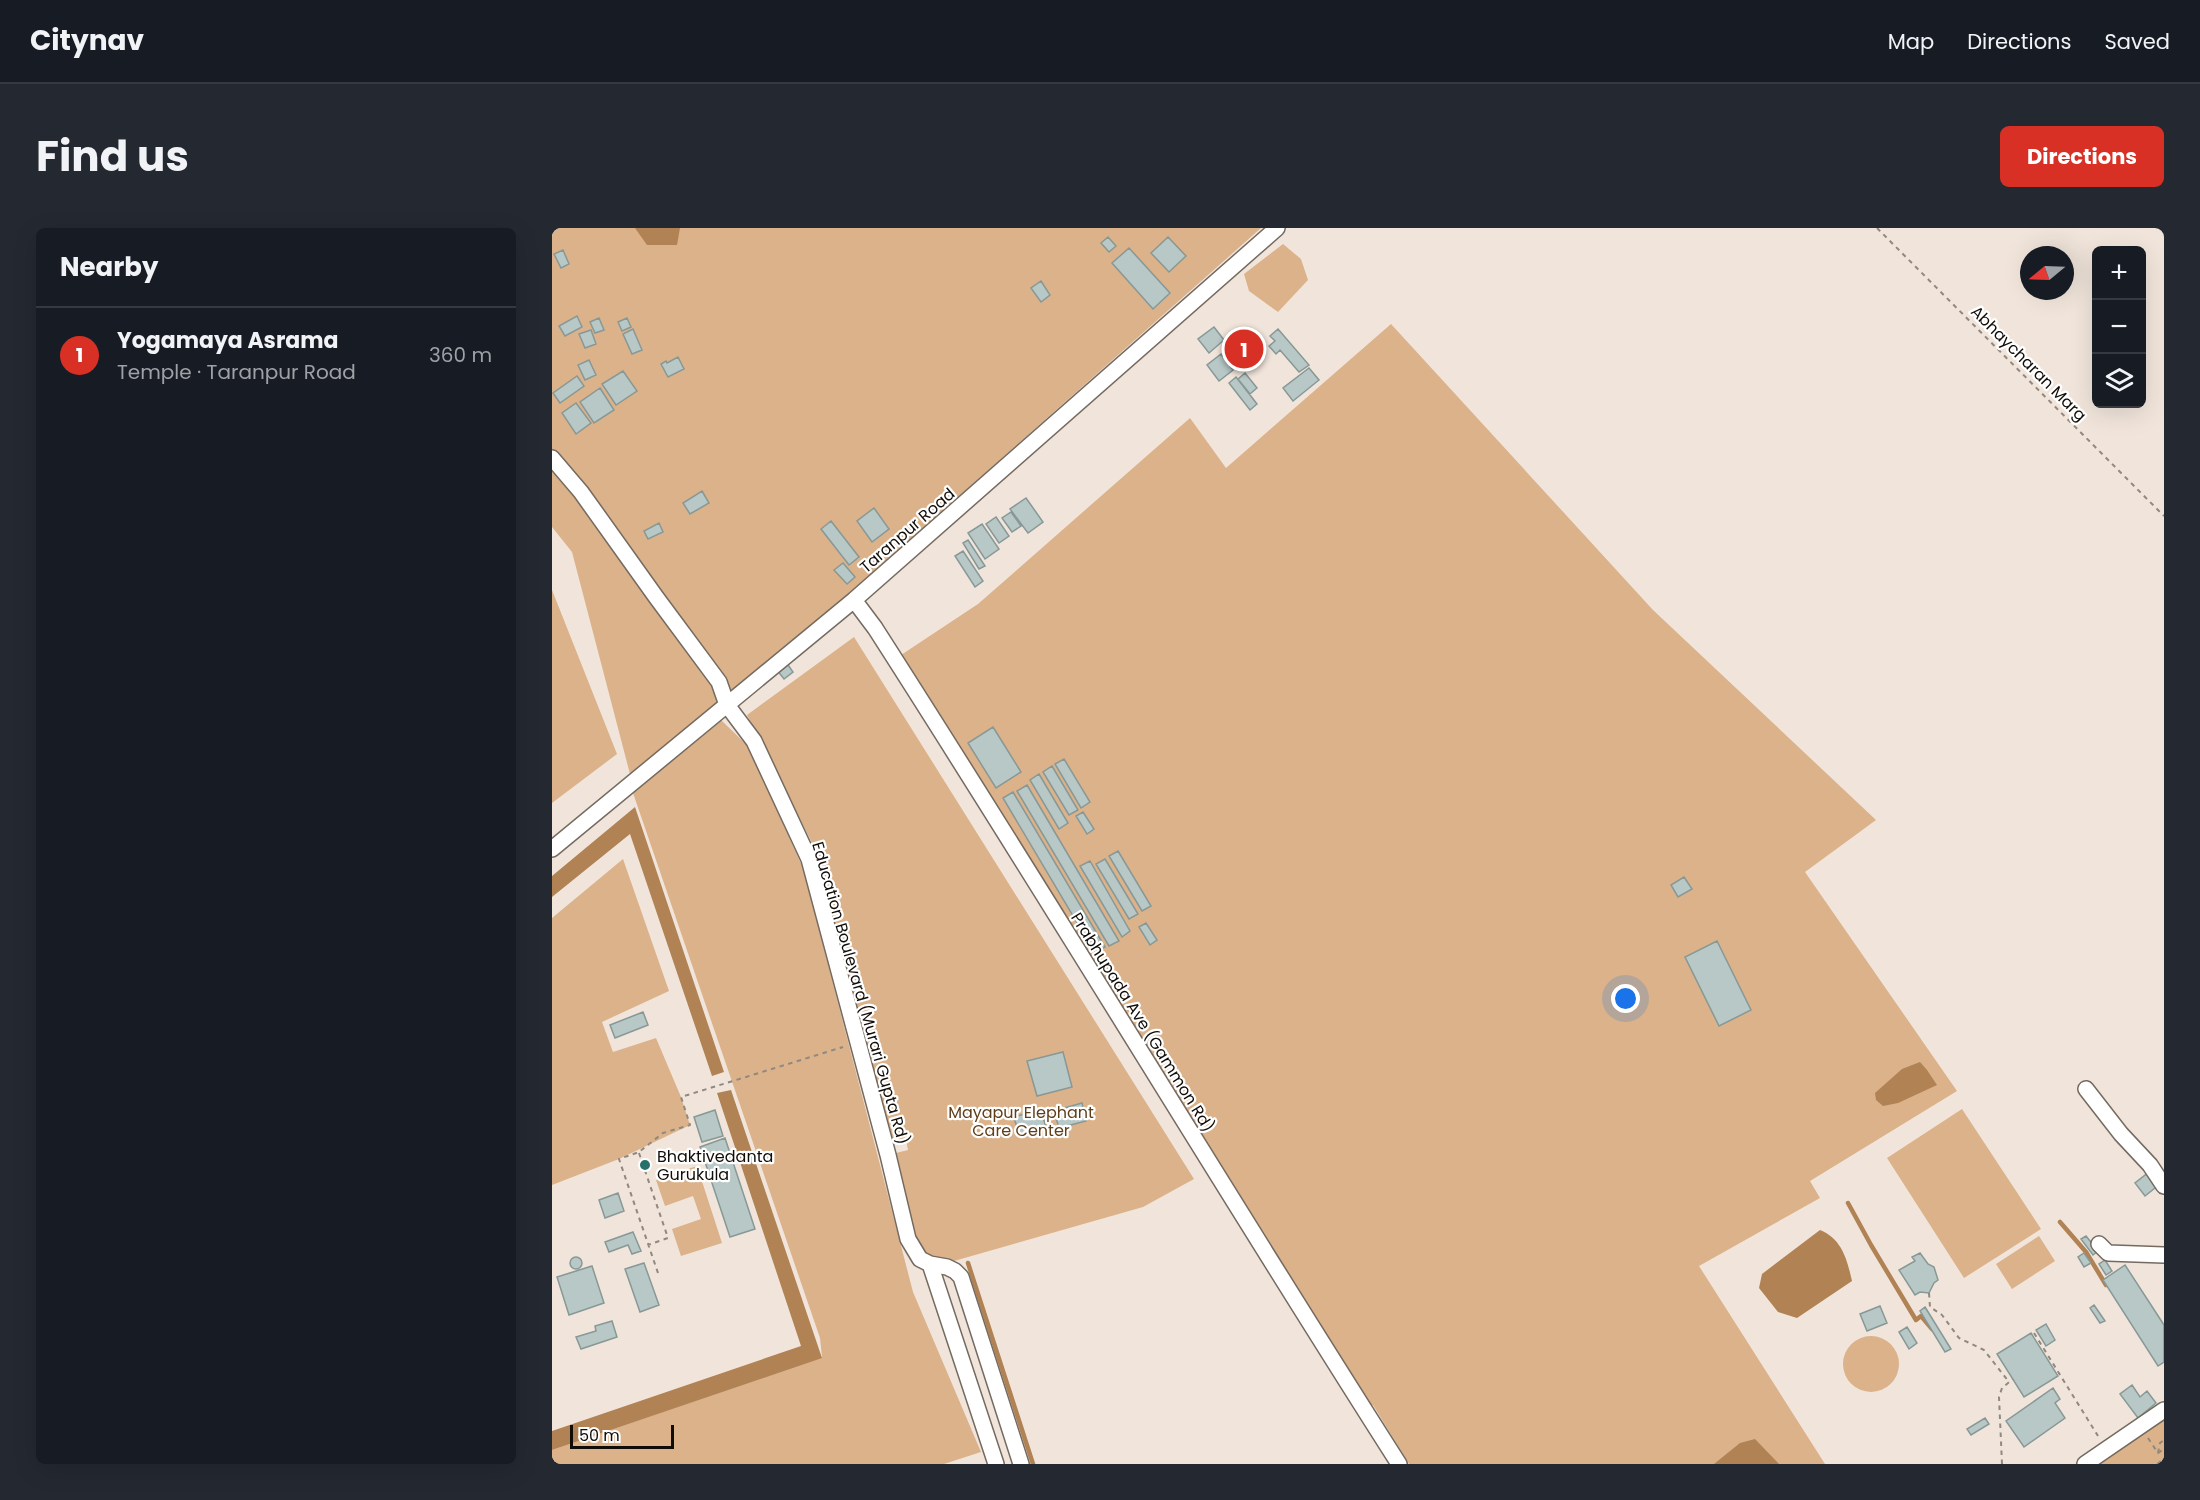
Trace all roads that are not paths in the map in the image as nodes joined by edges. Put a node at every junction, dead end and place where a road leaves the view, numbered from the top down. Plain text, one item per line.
1 (1276, 228) edge
2 (552, 458) edge
3 (854, 600) junction
4 (727, 705) junction
5 (552, 849) edge
6 (2086, 1089) dead end
7 (2164, 1186) edge
8 (2099, 1244) dead end
9 (2164, 1255) edge
10 (930, 1264) junction
11 (2164, 1410) edge
12 (996, 1464) edge
13 (1021, 1464) edge
14 (1399, 1464) edge
15 (2085, 1464) edge

1 - 3 street, Taranpur Road
2 - 4 street, Education Boulevard (Murari Gupta Rd)
3 - 4 street, Taranpur Road
3 - 14 street, Prabhupada Ave (Gammon Rd)
4 - 5 street, Taranpur Road
4 - 10 street, Education Boulevard (Murari Gupta Rd)
6 - 7 street
8 - 9 street
10 - 12 street
10 - 13 street, Education Boulevard (Murari Gupta Rd)
11 - 15 street

